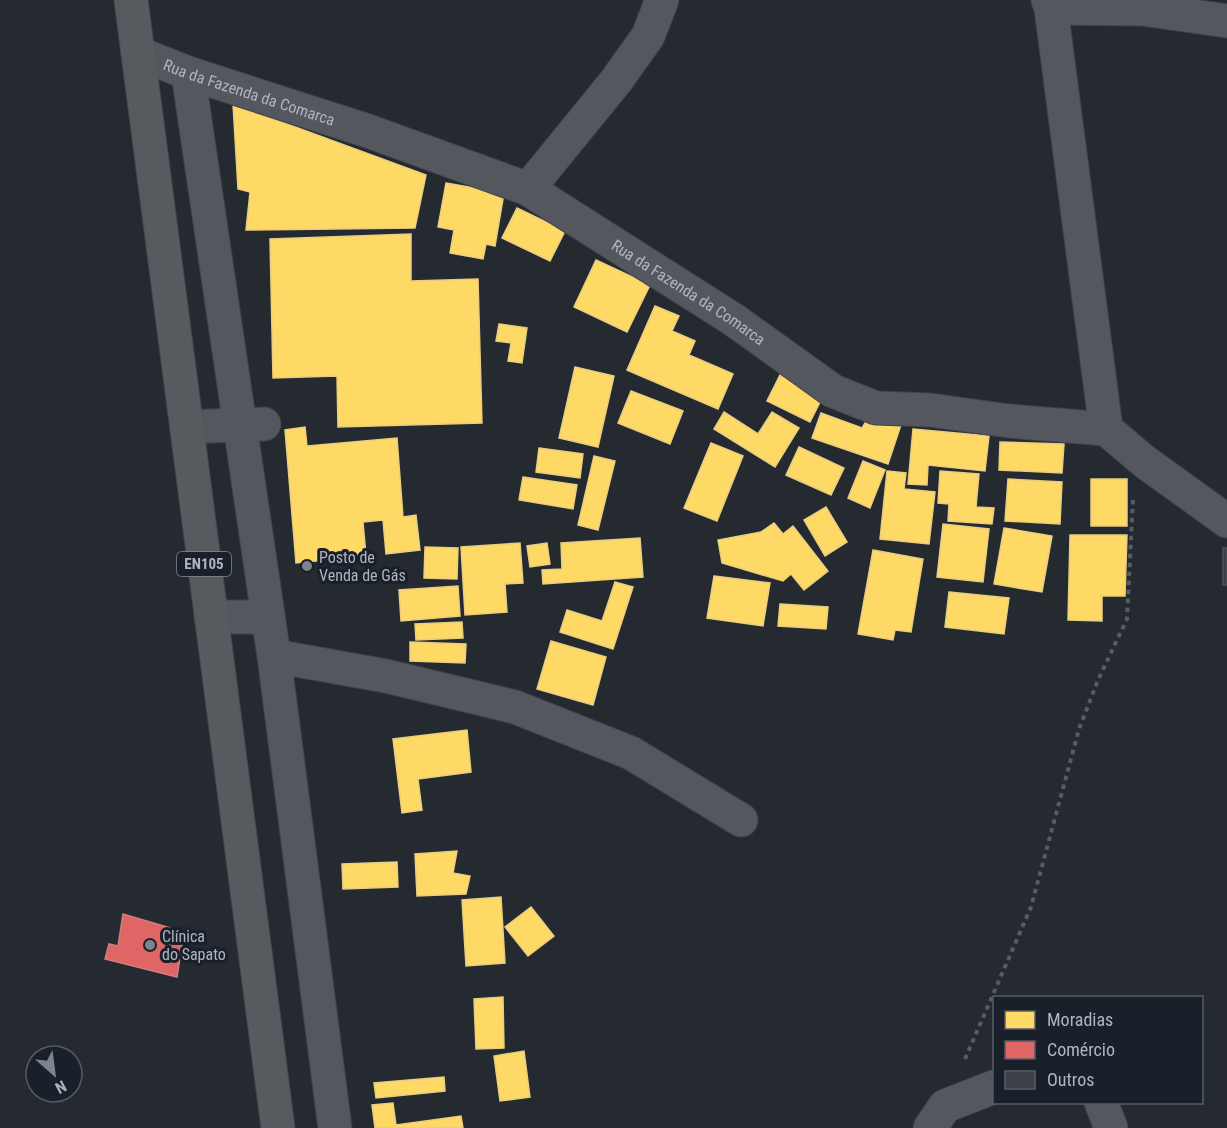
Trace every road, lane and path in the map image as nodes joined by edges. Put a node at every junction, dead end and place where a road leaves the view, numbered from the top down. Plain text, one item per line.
1 (131, 0) edge
2 (662, 0) edge
3 (1050, 4) edge
4 (1227, 21) edge
5 (138, 53) junction
6 (188, 73) junction
7 (528, 189) junction
8 (252, 425) junction
9 (187, 427) junction
10 (1106, 429) junction
11 (1134, 495) dead end
12 (1227, 521) edge
13 (268, 616) junction
14 (211, 617) junction
15 (273, 656) junction
16 (741, 820) dead end
17 (994, 996) edge
18 (993, 999) edge
19 (993, 1089) edge
20 (1102, 1104) edge
21 (943, 1121) edge
22 (278, 1128) edge
23 (335, 1128) edge
24 (1111, 1128) edge

1 - 5 main road, EN105
2 - 7 street
3 - 4 street
3 - 10 street
5 - 6 street, Rua da Fazenda da Comarca
5 - 9 main road, EN105
6 - 7 street, Rua da Fazenda da Comarca
6 - 8 street
7 - 10 street, Rua da Fazenda da Comarca
8 - 9 street
8 - 13 street
9 - 14 main road, EN105
10 - 12 street
11 - 17 path
13 - 14 street
13 - 15 street
14 - 22 main road, EN105
15 - 16 street
15 - 23 street
18 - 21 path
19 - 21 street
20 - 24 street

